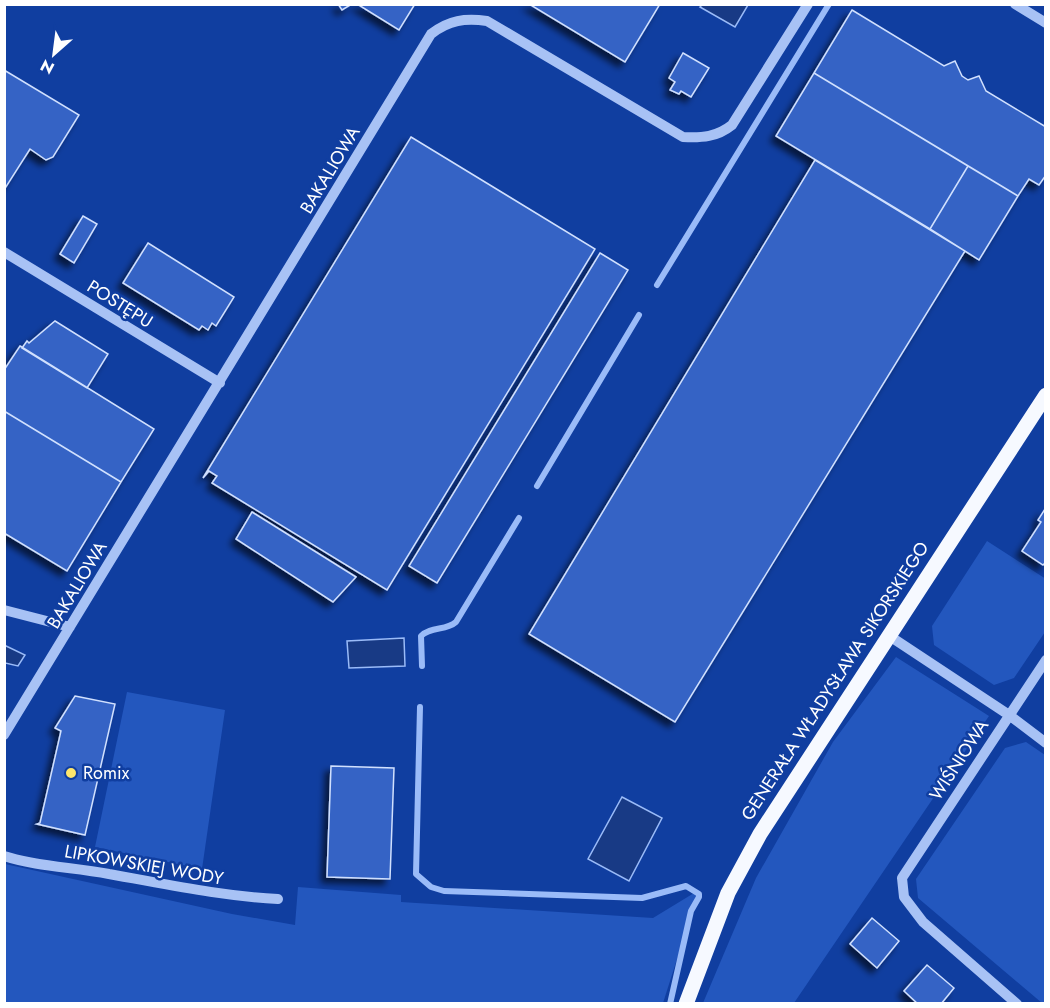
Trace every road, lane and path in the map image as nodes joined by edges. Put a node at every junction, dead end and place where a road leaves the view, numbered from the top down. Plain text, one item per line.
1 (808, 4) edge
2 (1015, 4) edge
3 (1046, 23) edge
4 (4, 252) edge
5 (220, 383) junction
6 (1046, 395) edge
7 (4, 610) edge
8 (70, 627) junction
9 (888, 635) junction
10 (1046, 660) edge
11 (1009, 715) junction
12 (4, 735) edge
13 (1046, 743) edge
14 (4, 856) edge
15 (278, 899) dead end
16 (686, 1004) edge
17 (1017, 1004) edge

1 - 5 street, BAKALIOWA
2 - 3 street
4 - 5 street, POSTĘPU
5 - 8 street, BAKALIOWA
6 - 9 main road, GENERAŁA WŁADYSŁAWA SIKORSKIEGO
7 - 8 street
8 - 12 street, BAKALIOWA
9 - 11 street
9 - 16 main road, GENERAŁA WŁADYSŁAWA SIKORSKIEGO
10 - 11 street, WIŚNIOWA
11 - 13 street
11 - 17 street, WIŚNIOWA
14 - 15 street, LIPKOWSKIEJ WODY

